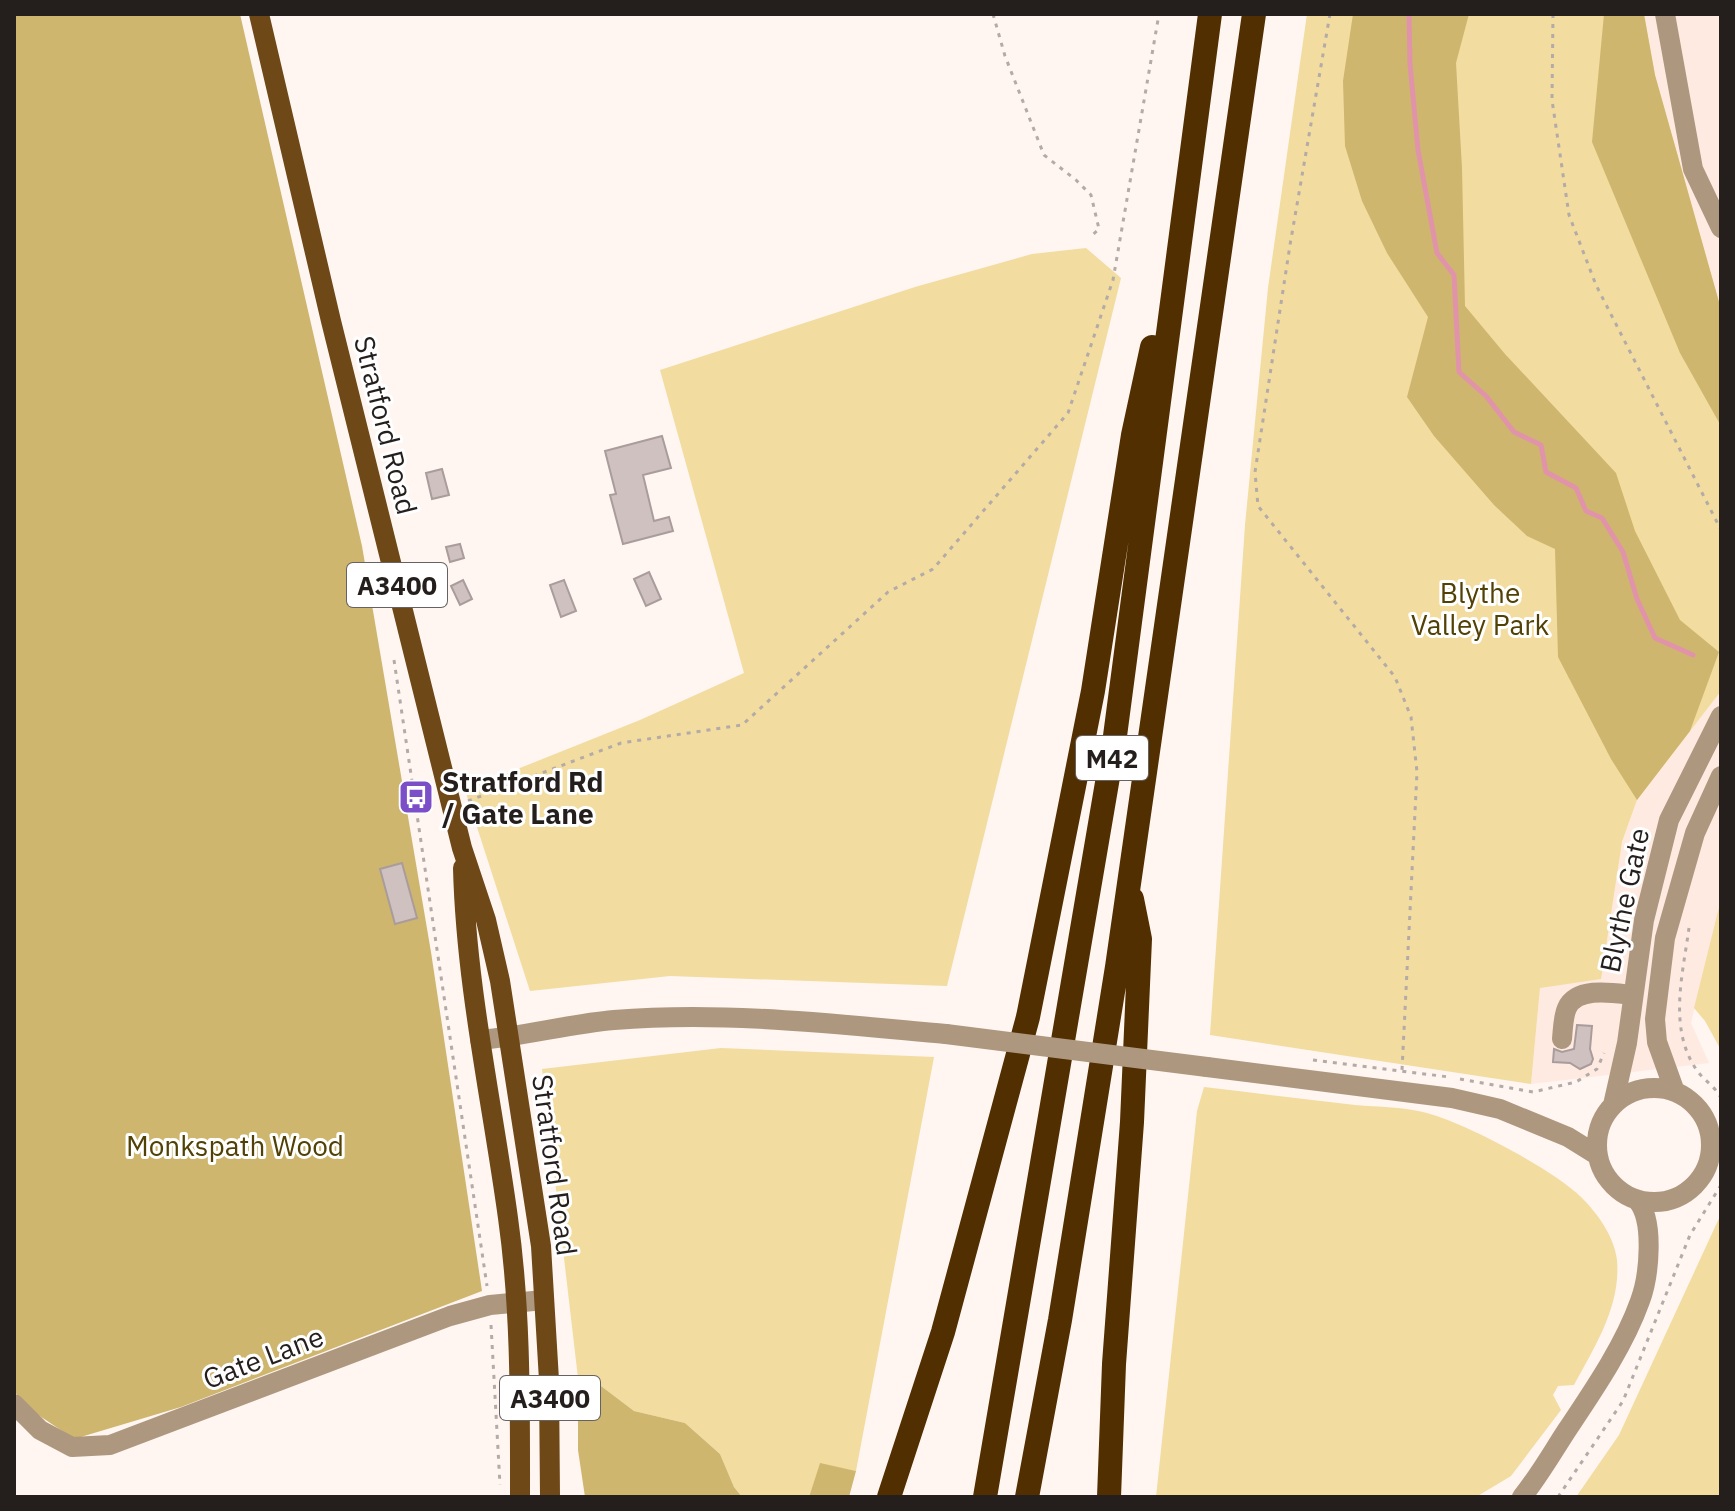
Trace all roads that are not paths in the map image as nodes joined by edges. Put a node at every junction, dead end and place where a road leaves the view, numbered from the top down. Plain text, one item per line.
1 (259, 14) edge
2 (1210, 14) edge
3 (1254, 14) edge
4 (1665, 14) edge
5 (1187, 185) junction
6 (1721, 228) edge
7 (1721, 716) edge
8 (1721, 776) edge
9 (462, 848) junction
10 (1129, 881) junction
11 (1632, 995) junction
12 (508, 1038) junction
13 (1562, 1039) dead end
14 (480, 1040) junction
15 (1675, 1092) junction
16 (1613, 1105) junction
17 (1597, 1155) junction
18 (1637, 1200) junction
19 (544, 1300) junction
20 (515, 1302) junction
21 (14, 1404) edge
22 (550, 1412) junction
23 (520, 1497) edge
24 (550, 1497) edge
25 (560, 1497) edge
26 (889, 1497) edge
27 (985, 1497) edge
28 (1027, 1497) edge
29 (1109, 1497) edge
30 (1522, 1497) edge

1 - 9 main road, Stratford Road / A3400
2 - 5 highway, M42
3 - 10 highway, M42
4 - 6 street
5 - 26 highway
5 - 27 highway, M42
7 - 11 street, Blythe Gate
8 - 15 street, Blythe Gate
9 - 12 main road, Stratford Road / A3400
9 - 14 main road, Stratford Road / A3400
10 - 28 highway, M42
10 - 29 highway
11 - 13 street
11 - 16 street, Blythe Gate
12 - 14 street
12 - 17 street, bridge
12 - 19 main road, Stratford Road / A3400
14 - 20 main road, Stratford Road / A3400
15 - 16 street
15 - 18 street
16 - 17 street
17 - 18 street
18 - 30 street
19 - 20 street, Gate Lane
19 - 22 main road, Stratford Road / A3400
20 - 21 street, Gate Lane
20 - 23 main road, Stratford Road / A3400
22 - 24 main road, Stratford Road / A3400
22 - 25 main road

